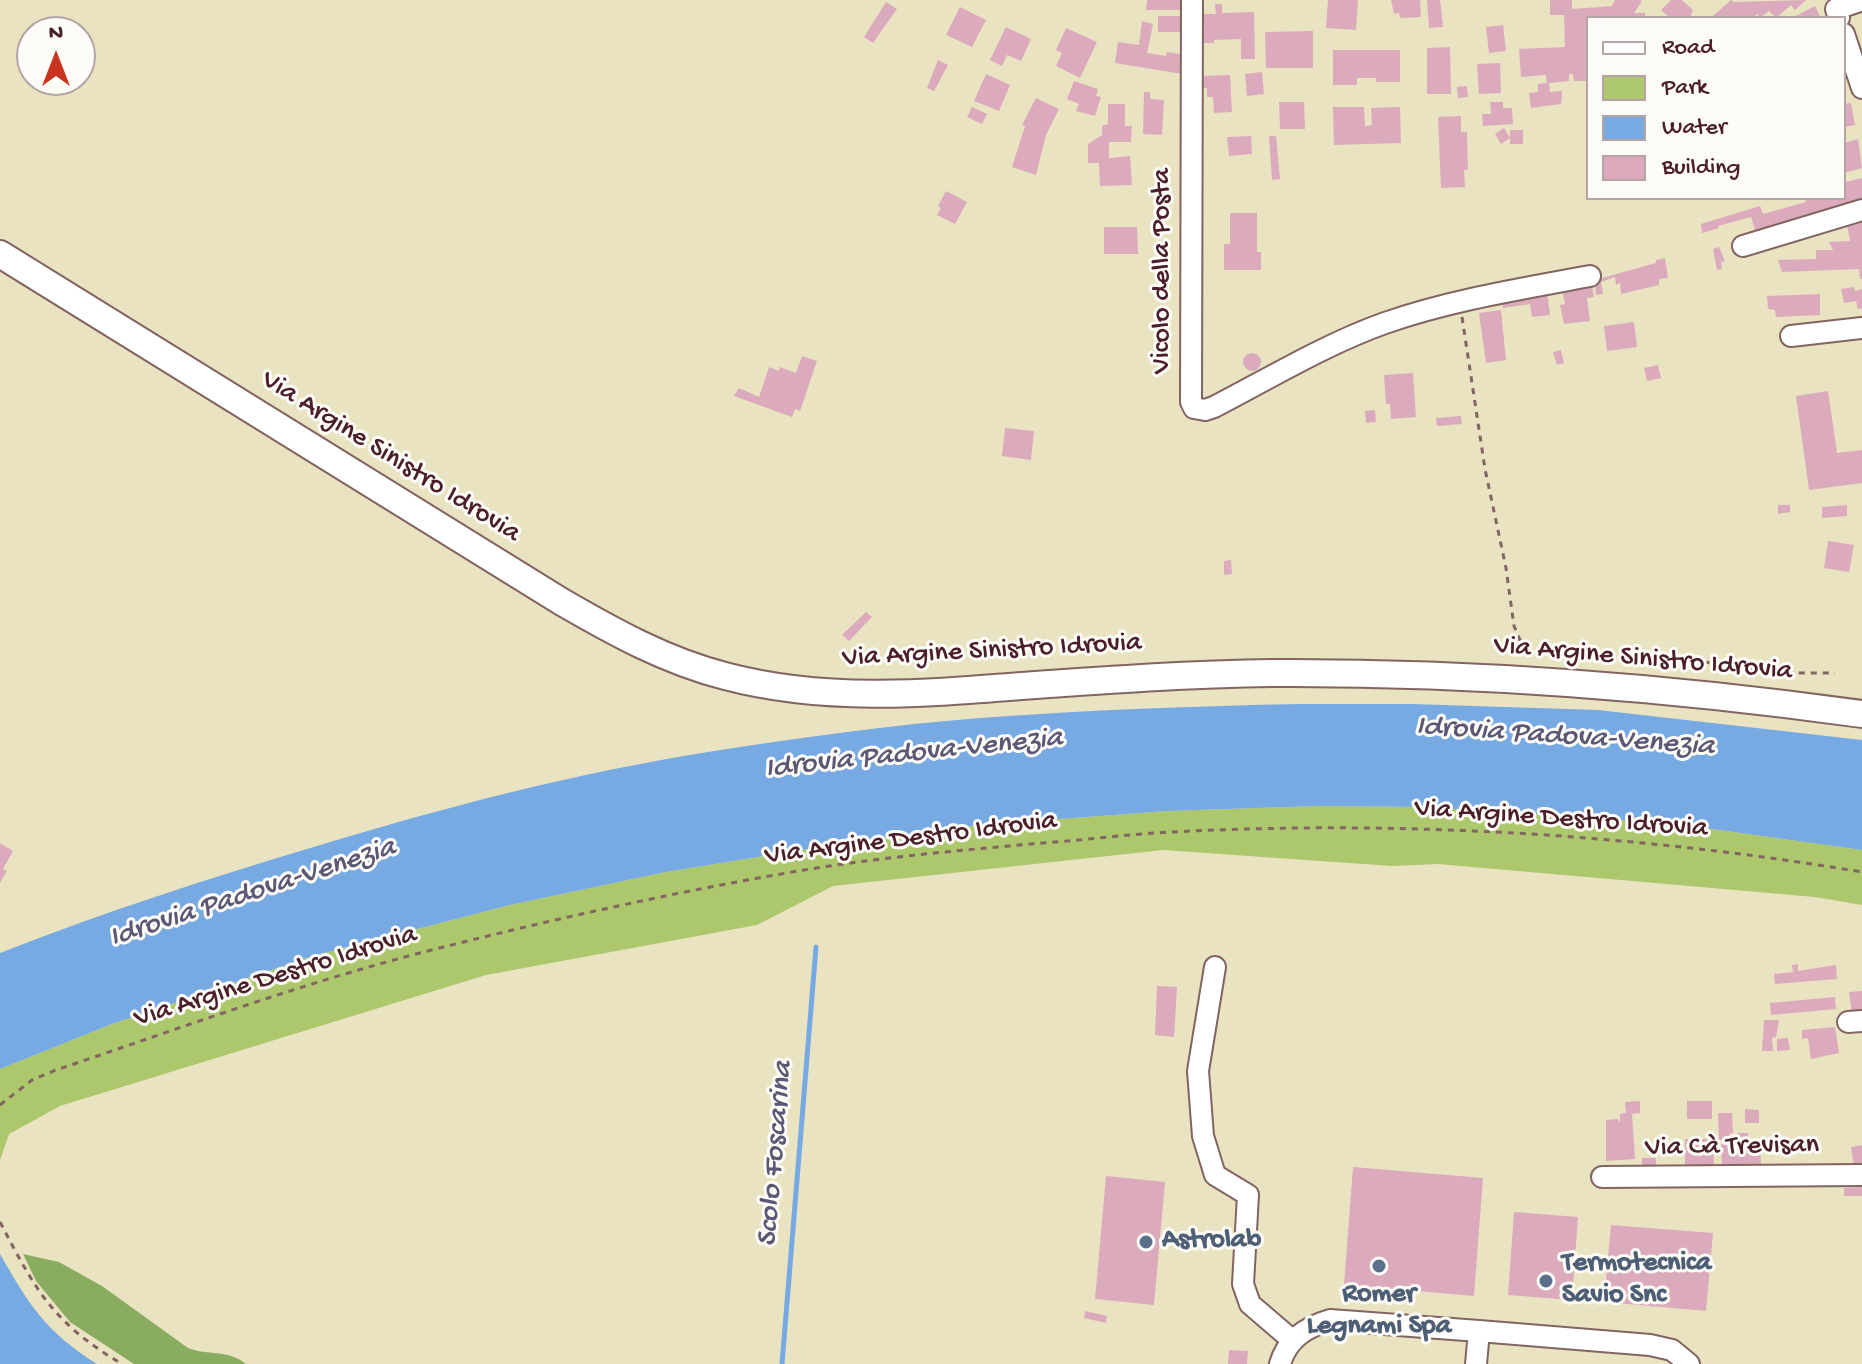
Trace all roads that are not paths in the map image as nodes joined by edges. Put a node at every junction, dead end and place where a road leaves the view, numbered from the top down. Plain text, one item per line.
1 (1192, 0) edge
2 (1860, 0) edge
3 (1862, 7) edge
4 (1835, 9) edge
5 (1846, 40) edge
6 (1862, 88) edge
7 (1862, 210) edge
8 (1743, 246) dead end
9 (0, 254) edge
10 (1590, 276) dead end
11 (1862, 328) edge
12 (1791, 336) dead end
13 (1862, 714) edge
14 (1215, 967) dead end
15 (1862, 1175) edge
16 (1602, 1177) dead end
17 (1479, 1331) junction
18 (1292, 1340) junction
19 (1280, 1364) edge
20 (1476, 1364) edge
21 (1689, 1364) edge

1 - 10 street, Vicolo della Posta
2 - 3 street
2 - 4 street
5 - 6 street
7 - 8 street
9 - 13 main road, Via Argine Sinistro Idrovia
11 - 12 street
14 - 18 street
15 - 16 street, Via Cà Trevisan
17 - 18 street
17 - 20 street
17 - 21 street
18 - 19 street

